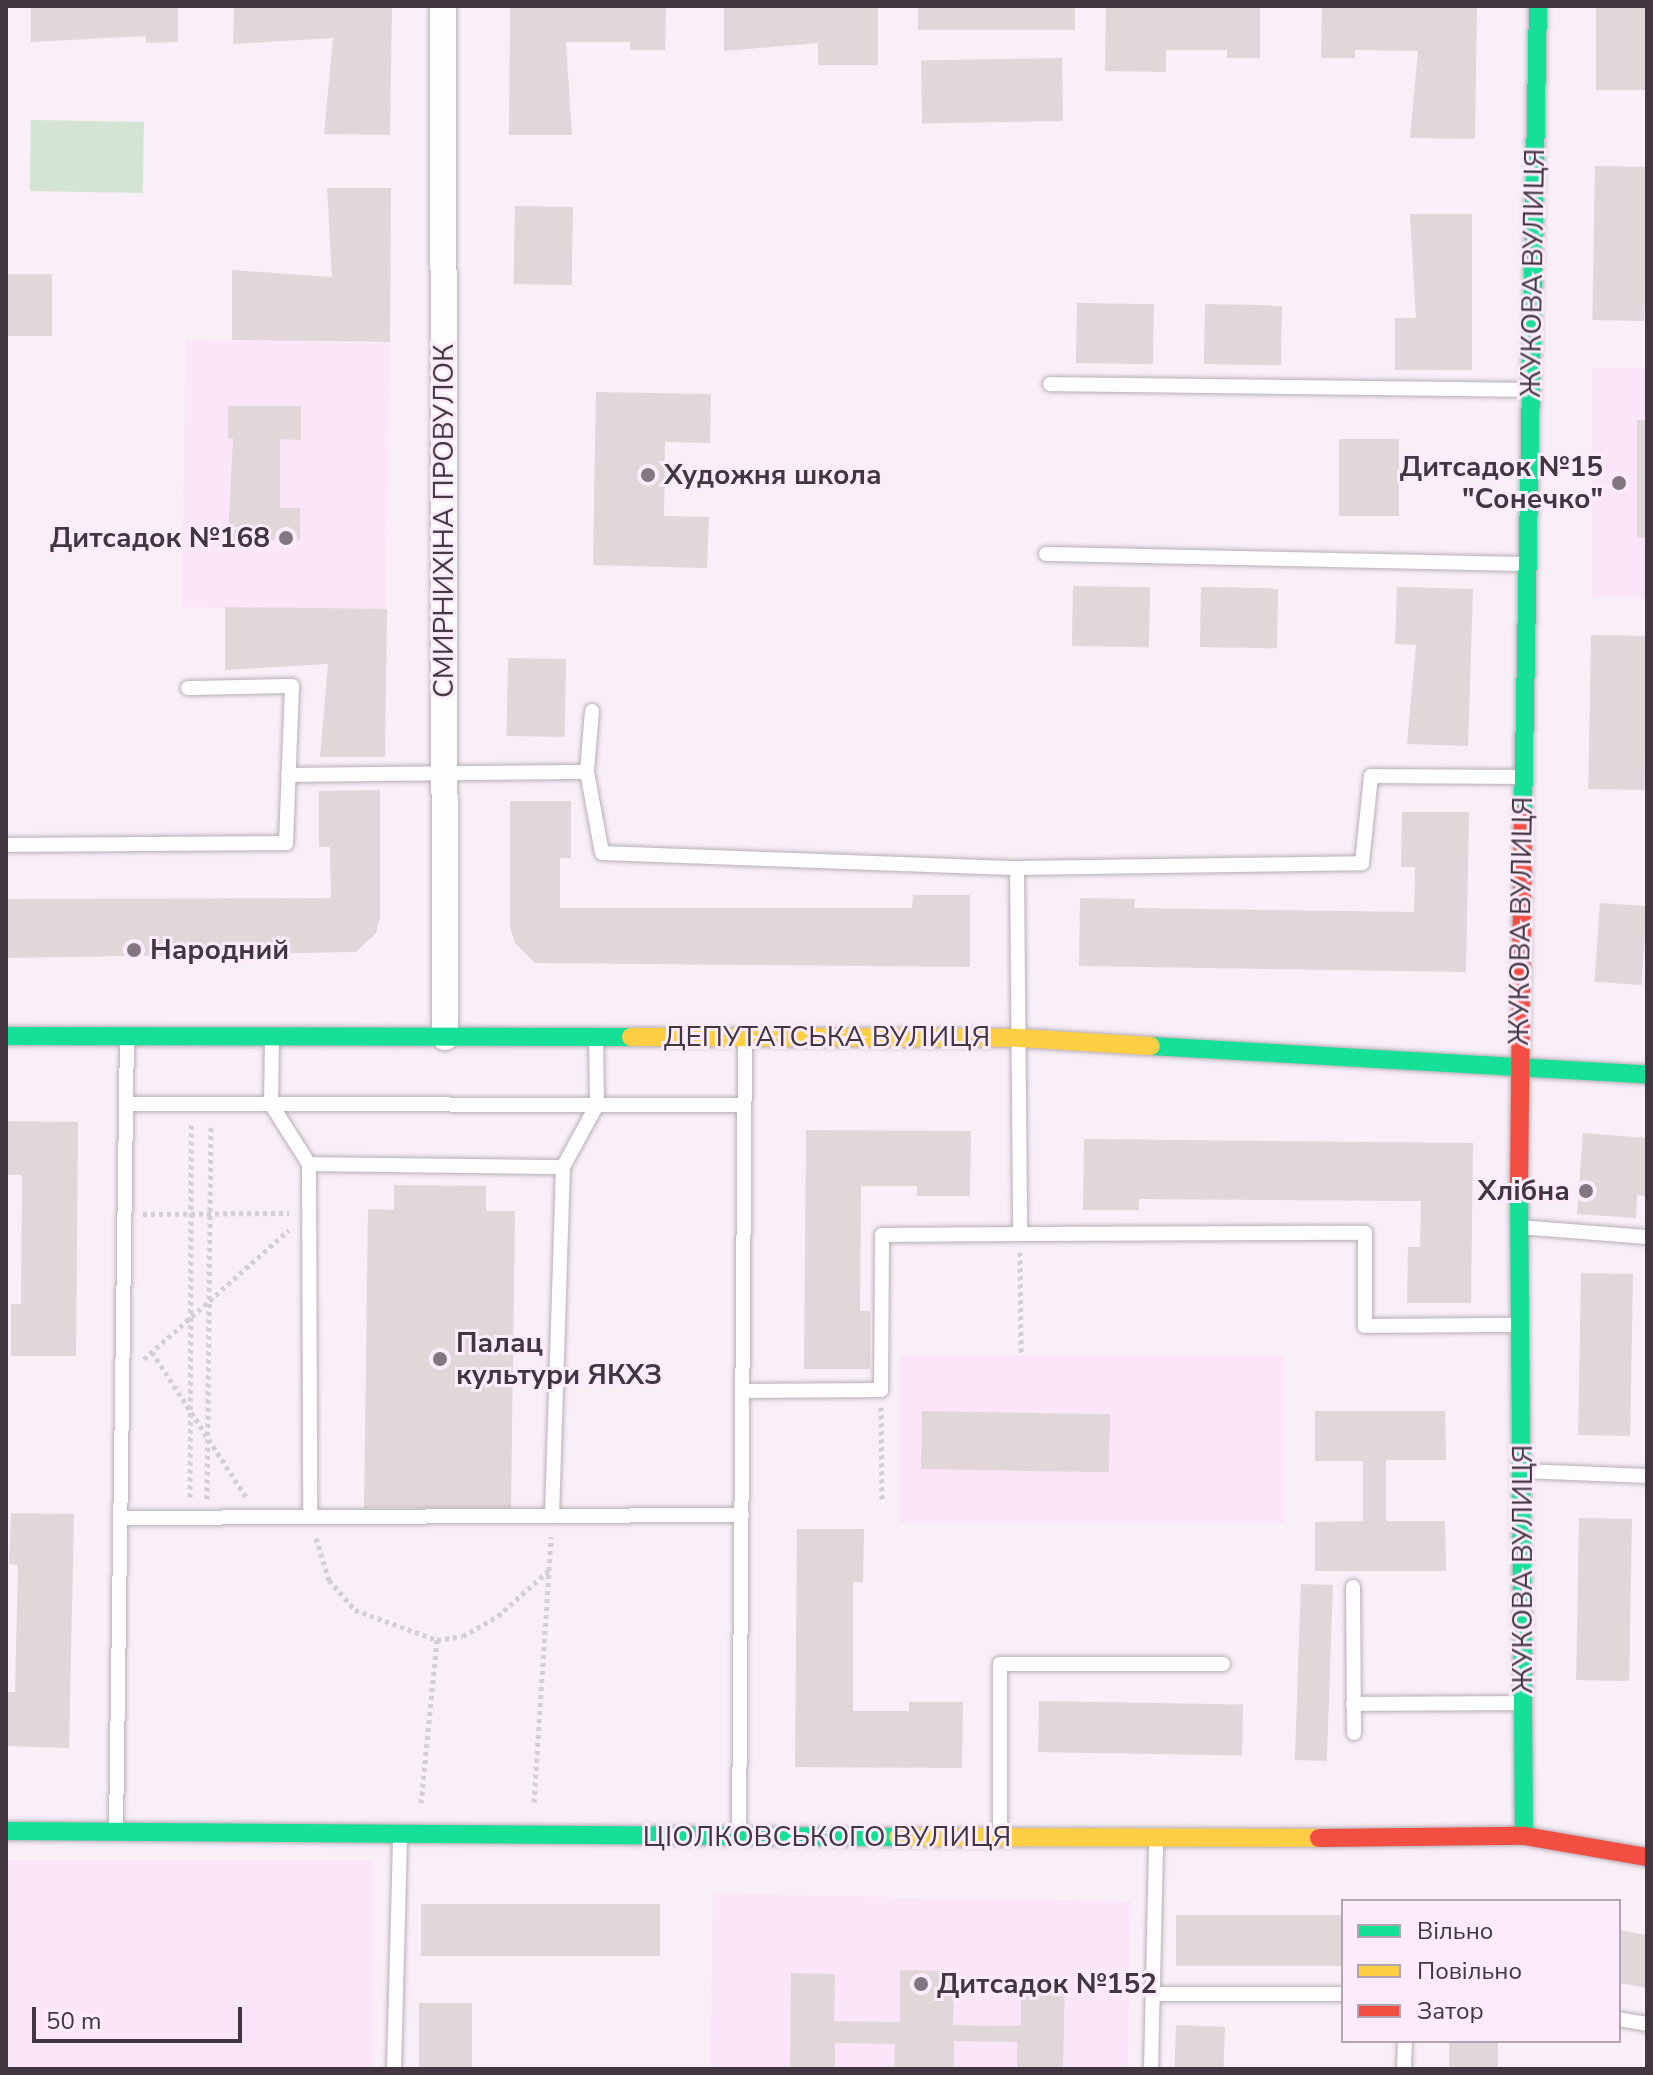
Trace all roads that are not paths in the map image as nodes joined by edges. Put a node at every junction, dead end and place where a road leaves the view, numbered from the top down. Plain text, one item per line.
1 (443, 6) edge
2 (1538, 6) edge
3 (1050, 384) dead end
4 (1531, 390) junction
5 (1046, 554) dead end
6 (1527, 564) junction
7 (188, 688) dead end
8 (592, 711) dead end
9 (587, 772) junction
10 (445, 774) junction
11 (288, 775) junction
12 (1524, 777) junction
13 (6, 845) edge
14 (1017, 868) junction
15 (6, 1036) edge
16 (127, 1036) junction
17 (272, 1036) junction
18 (445, 1037) junction
19 (596, 1037) junction
20 (745, 1037) junction
21 (1019, 1038) junction
22 (1518, 1065) junction
23 (1647, 1075) edge
24 (126, 1104) junction
25 (271, 1104) junction
26 (597, 1105) junction
27 (744, 1105) junction
28 (309, 1164) junction
29 (563, 1167) junction
30 (1520, 1227) junction
31 (1020, 1234) junction
32 (1647, 1237) edge
33 (1521, 1325) junction
34 (742, 1391) junction
35 (1522, 1471) junction
36 (1647, 1476) edge
37 (742, 1515) junction
38 (552, 1516) junction
39 (310, 1517) junction
40 (120, 1518) junction
41 (1353, 1587) dead end
42 (1223, 1664) dead end
43 (1523, 1703) junction
44 (1353, 1704) junction
45 (1354, 1733) dead end
46 (6, 1831) edge
47 (116, 1832) junction
48 (409, 1834) junction
49 (739, 1836) junction
50 (1524, 1836) junction
51 (1000, 1838) junction
52 (1156, 1839) junction
53 (1647, 1857) edge
54 (1153, 1994) junction
55 (1341, 1994) edge
56 (1621, 2019) edge
57 (1647, 2024) edge
58 (1405, 2043) edge
59 (394, 2069) edge
60 (1151, 2069) edge
61 (1404, 2069) edge

1 - 10 street, СМИРНИХІНА ПРОВУЛОК
2 - 4 street, ЖУКОВА ВУЛИЦЯ
3 - 4 lane
4 - 6 street, ЖУКОВА ВУЛИЦЯ
5 - 6 lane
6 - 12 street, ЖУКОВА ВУЛИЦЯ
7 - 11 lane
8 - 9 lane
9 - 10 lane
9 - 14 lane
10 - 11 lane
10 - 18 street, СМИРНИХІНА ПРОВУЛОК
11 - 13 lane
12 - 14 lane
12 - 22 street, ЖУКОВА ВУЛИЦЯ
14 - 21 lane
15 - 16 street, ДЕПУТАТСЬКА ВУЛИЦЯ
16 - 17 street, ДЕПУТАТСЬКА ВУЛИЦЯ
16 - 24 lane
17 - 18 street, ДЕПУТАТСЬКА ВУЛИЦЯ
17 - 25 lane
18 - 19 street, ДЕПУТАТСЬКА ВУЛИЦЯ
19 - 20 street, ДЕПУТАТСЬКА ВУЛИЦЯ
19 - 26 lane
20 - 21 street, ДЕПУТАТСЬКА ВУЛИЦЯ
20 - 27 lane
21 - 22 street, ДЕПУТАТСЬКА ВУЛИЦЯ
21 - 31 lane
22 - 23 street, ДЕПУТАТСЬКА ВУЛИЦЯ
22 - 30 street, ЖУКОВА ВУЛИЦЯ
24 - 25 lane
24 - 40 lane
25 - 26 lane
25 - 28 lane
26 - 27 lane
26 - 29 lane
27 - 34 lane
28 - 29 lane
28 - 39 lane
29 - 38 lane
30 - 32 lane
30 - 33 street, ЖУКОВА ВУЛИЦЯ
31 - 33 lane
31 - 34 lane
33 - 35 street, ЖУКОВА ВУЛИЦЯ
34 - 37 lane
35 - 36 lane
35 - 43 street, ЖУКОВА ВУЛИЦЯ
37 - 38 lane
37 - 49 lane
38 - 39 lane
39 - 40 lane
40 - 47 lane
41 - 44 lane
42 - 51 lane
43 - 44 lane
43 - 50 street, ЖУКОВА ВУЛИЦЯ
44 - 45 lane
46 - 47 street, ЦІОЛКОВСЬКОГО ВУЛИЦЯ
47 - 48 street, ЦІОЛКОВСЬКОГО ВУЛИЦЯ
48 - 49 street, ЦІОЛКОВСЬКОГО ВУЛИЦЯ
48 - 59 lane
49 - 51 street, ЦІОЛКОВСЬКОГО ВУЛИЦЯ
50 - 52 street, ЦІОЛКОВСЬКОГО ВУЛИЦЯ
50 - 53 street, ЦІОЛКОВСЬКОГО ВУЛИЦЯ
51 - 52 street, ЦІОЛКОВСЬКОГО ВУЛИЦЯ
52 - 54 lane
54 - 55 lane
54 - 60 lane
56 - 57 lane
58 - 61 lane

